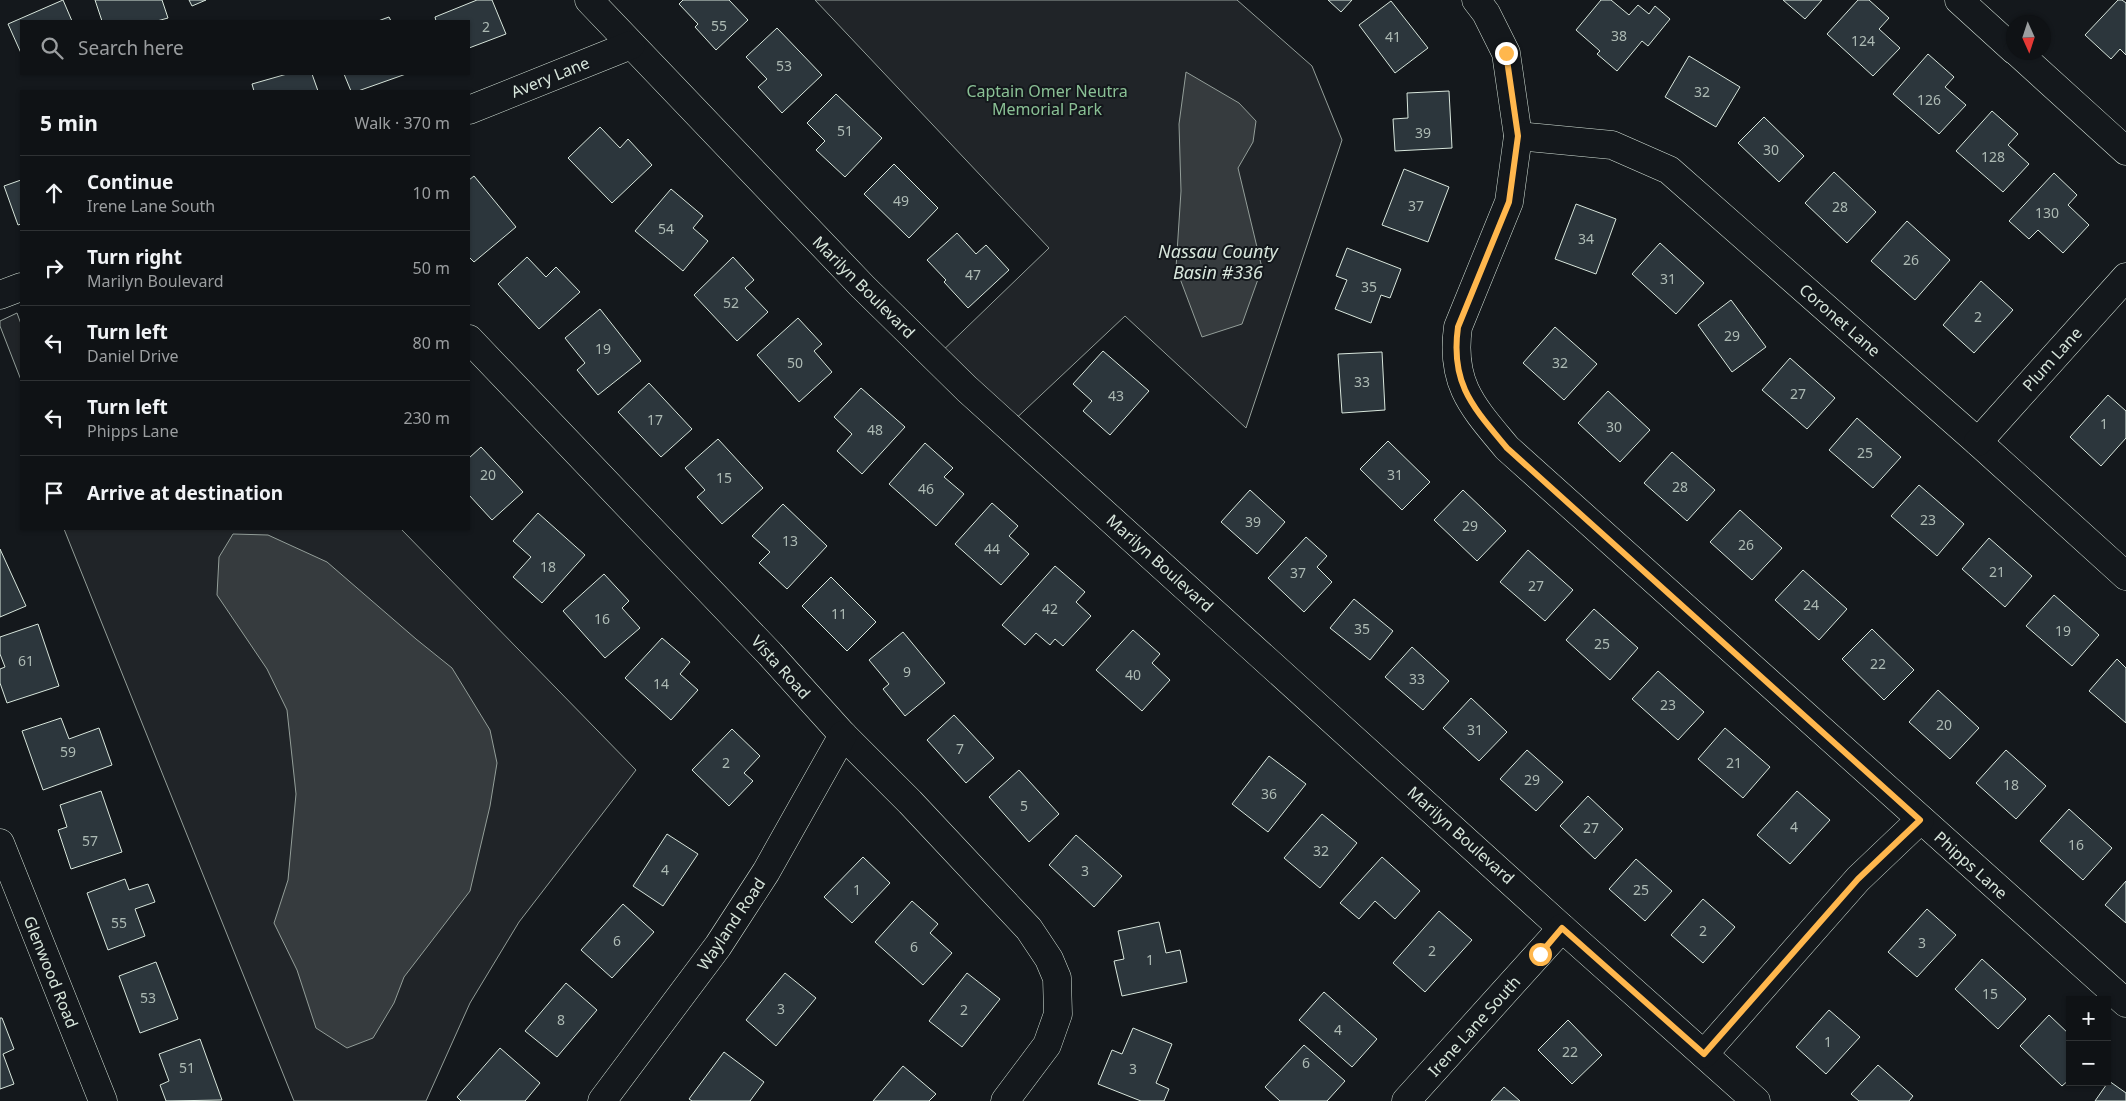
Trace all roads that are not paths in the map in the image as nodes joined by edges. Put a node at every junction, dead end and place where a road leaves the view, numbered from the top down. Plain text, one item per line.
1 (588, 0) edge
2 (1476, 0) edge
3 (1959, 0) edge
4 (2006, 43) edge
5 (631, 45) junction
6 (2026, 60) edge
7 (470, 110) edge
8 (1518, 136) junction
9 (2126, 151) edge
10 (2126, 277) edge
11 (20, 287) edge
12 (0, 295) edge
13 (470, 340) edge
14 (1978, 442) junction
15 (2126, 576) edge
16 (843, 736) junction
17 (1920, 820) junction
18 (0, 842) edge
19 (1562, 928) junction
20 (2126, 1003) edge
21 (1704, 1054) junction
22 (103, 1101) edge
23 (602, 1101) edge
24 (1005, 1101) edge
25 (1406, 1101) edge
26 (1756, 1101) edge

1 - 5 street, Marilyn Boulevard
2 - 8 street, Phipps Lane
3 - 4 street
5 - 7 street, Avery Lane
5 - 19 street, Marilyn Boulevard
6 - 9 street
8 - 14 street, Coronet Lane
8 - 17 street, Phipps Lane
10 - 14 street, Plum Lane
11 - 12 street
13 - 16 street, Vista Road
14 - 15 street, Coronet Lane
16 - 23 street, Wayland Road
16 - 24 street, Vista Road
17 - 20 street, Phipps Lane
17 - 21 street
18 - 22 street, Glenwood Road
19 - 21 street, Marilyn Boulevard
19 - 25 street, Irene Lane South
21 - 26 street, Marilyn Boulevard

